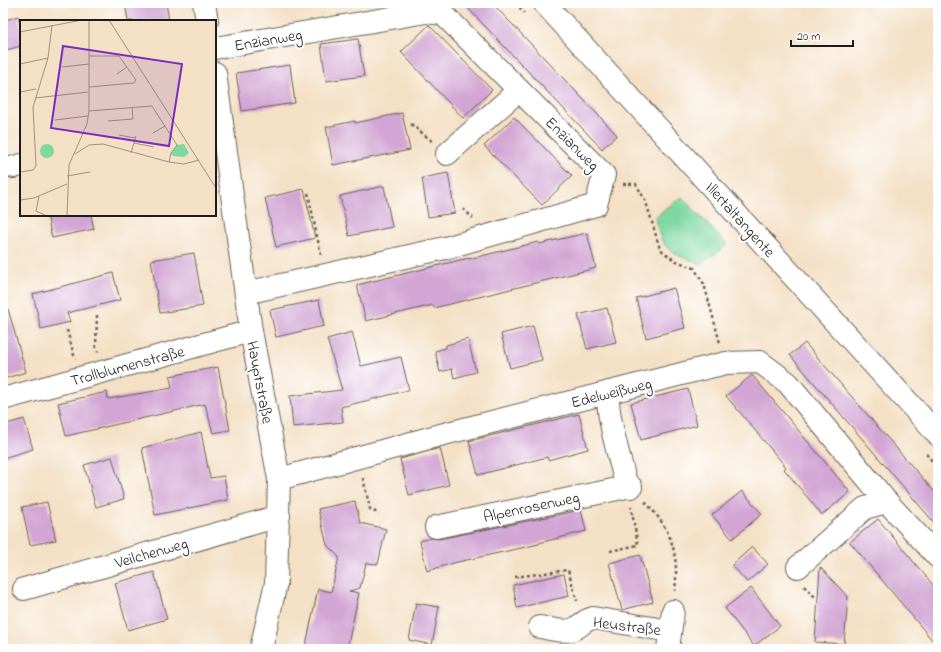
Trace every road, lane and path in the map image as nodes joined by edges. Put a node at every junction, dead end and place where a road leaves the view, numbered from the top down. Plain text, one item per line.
1 (204, 3) edge
2 (544, 3) edge
3 (207, 20) edge
4 (216, 48) edge
5 (216, 87) edge
6 (519, 90) junction
7 (218, 116) edge
8 (411, 124) dead end
9 (447, 154) joint
10 (602, 184) junction
11 (308, 193) dead end
12 (326, 276) junction
13 (246, 293) junction
14 (97, 315) dead end
15 (67, 330) dead end
16 (251, 331) junction
17 (726, 363) junction
18 (104, 372) junction
19 (80, 378) junction
20 (609, 392) junction
21 (3, 399) edge
22 (938, 435) edge
23 (370, 454) junction
24 (280, 479) junction
25 (629, 487) junction
26 (887, 502) junction
27 (379, 514) dead end
28 (279, 516) junction
29 (436, 527) dead end
30 (610, 551) dead end
31 (938, 557) edge
32 (798, 567) dead end
33 (515, 577) dead end
34 (24, 589) dead end
35 (584, 621) junction
36 (540, 628) dead end
37 (670, 630) edge
38 (261, 649) edge

1 - 3 street
2 - 22 street, Illertaltangente
4 - 6 street, Enzianweg
5 - 7 street, Hauptstraße
6 - 9 street
6 - 10 street, Enzianweg
7 - 13 street, Hauptstraße
8 - 9 path
10 - 12 street, Enzianweg
10 - 17 path
11 - 12 path
12 - 13 street, Enzianweg
13 - 16 street, Hauptstraße
14 - 18 path
15 - 19 path
16 - 18 street, Trollblumenstraße
16 - 24 street, Hauptstraße
17 - 20 street, Edelweißweg
17 - 26 street, Edelweißweg
18 - 19 street, Trollblumenstraße
19 - 21 street, Trollblumenstraße
20 - 23 street, Edelweißweg
20 - 25 street
23 - 24 street, Edelweißweg
23 - 27 path
24 - 28 street, Hauptstraße
25 - 29 street, Alpenrosenweg
25 - 30 path
25 - 37 path
26 - 31 street, Edelweißweg
26 - 32 street
28 - 34 street, Veilchenweg
28 - 38 street, Hauptstraße
33 - 35 path
35 - 36 street, Heustraße
35 - 37 street, Heustraße

